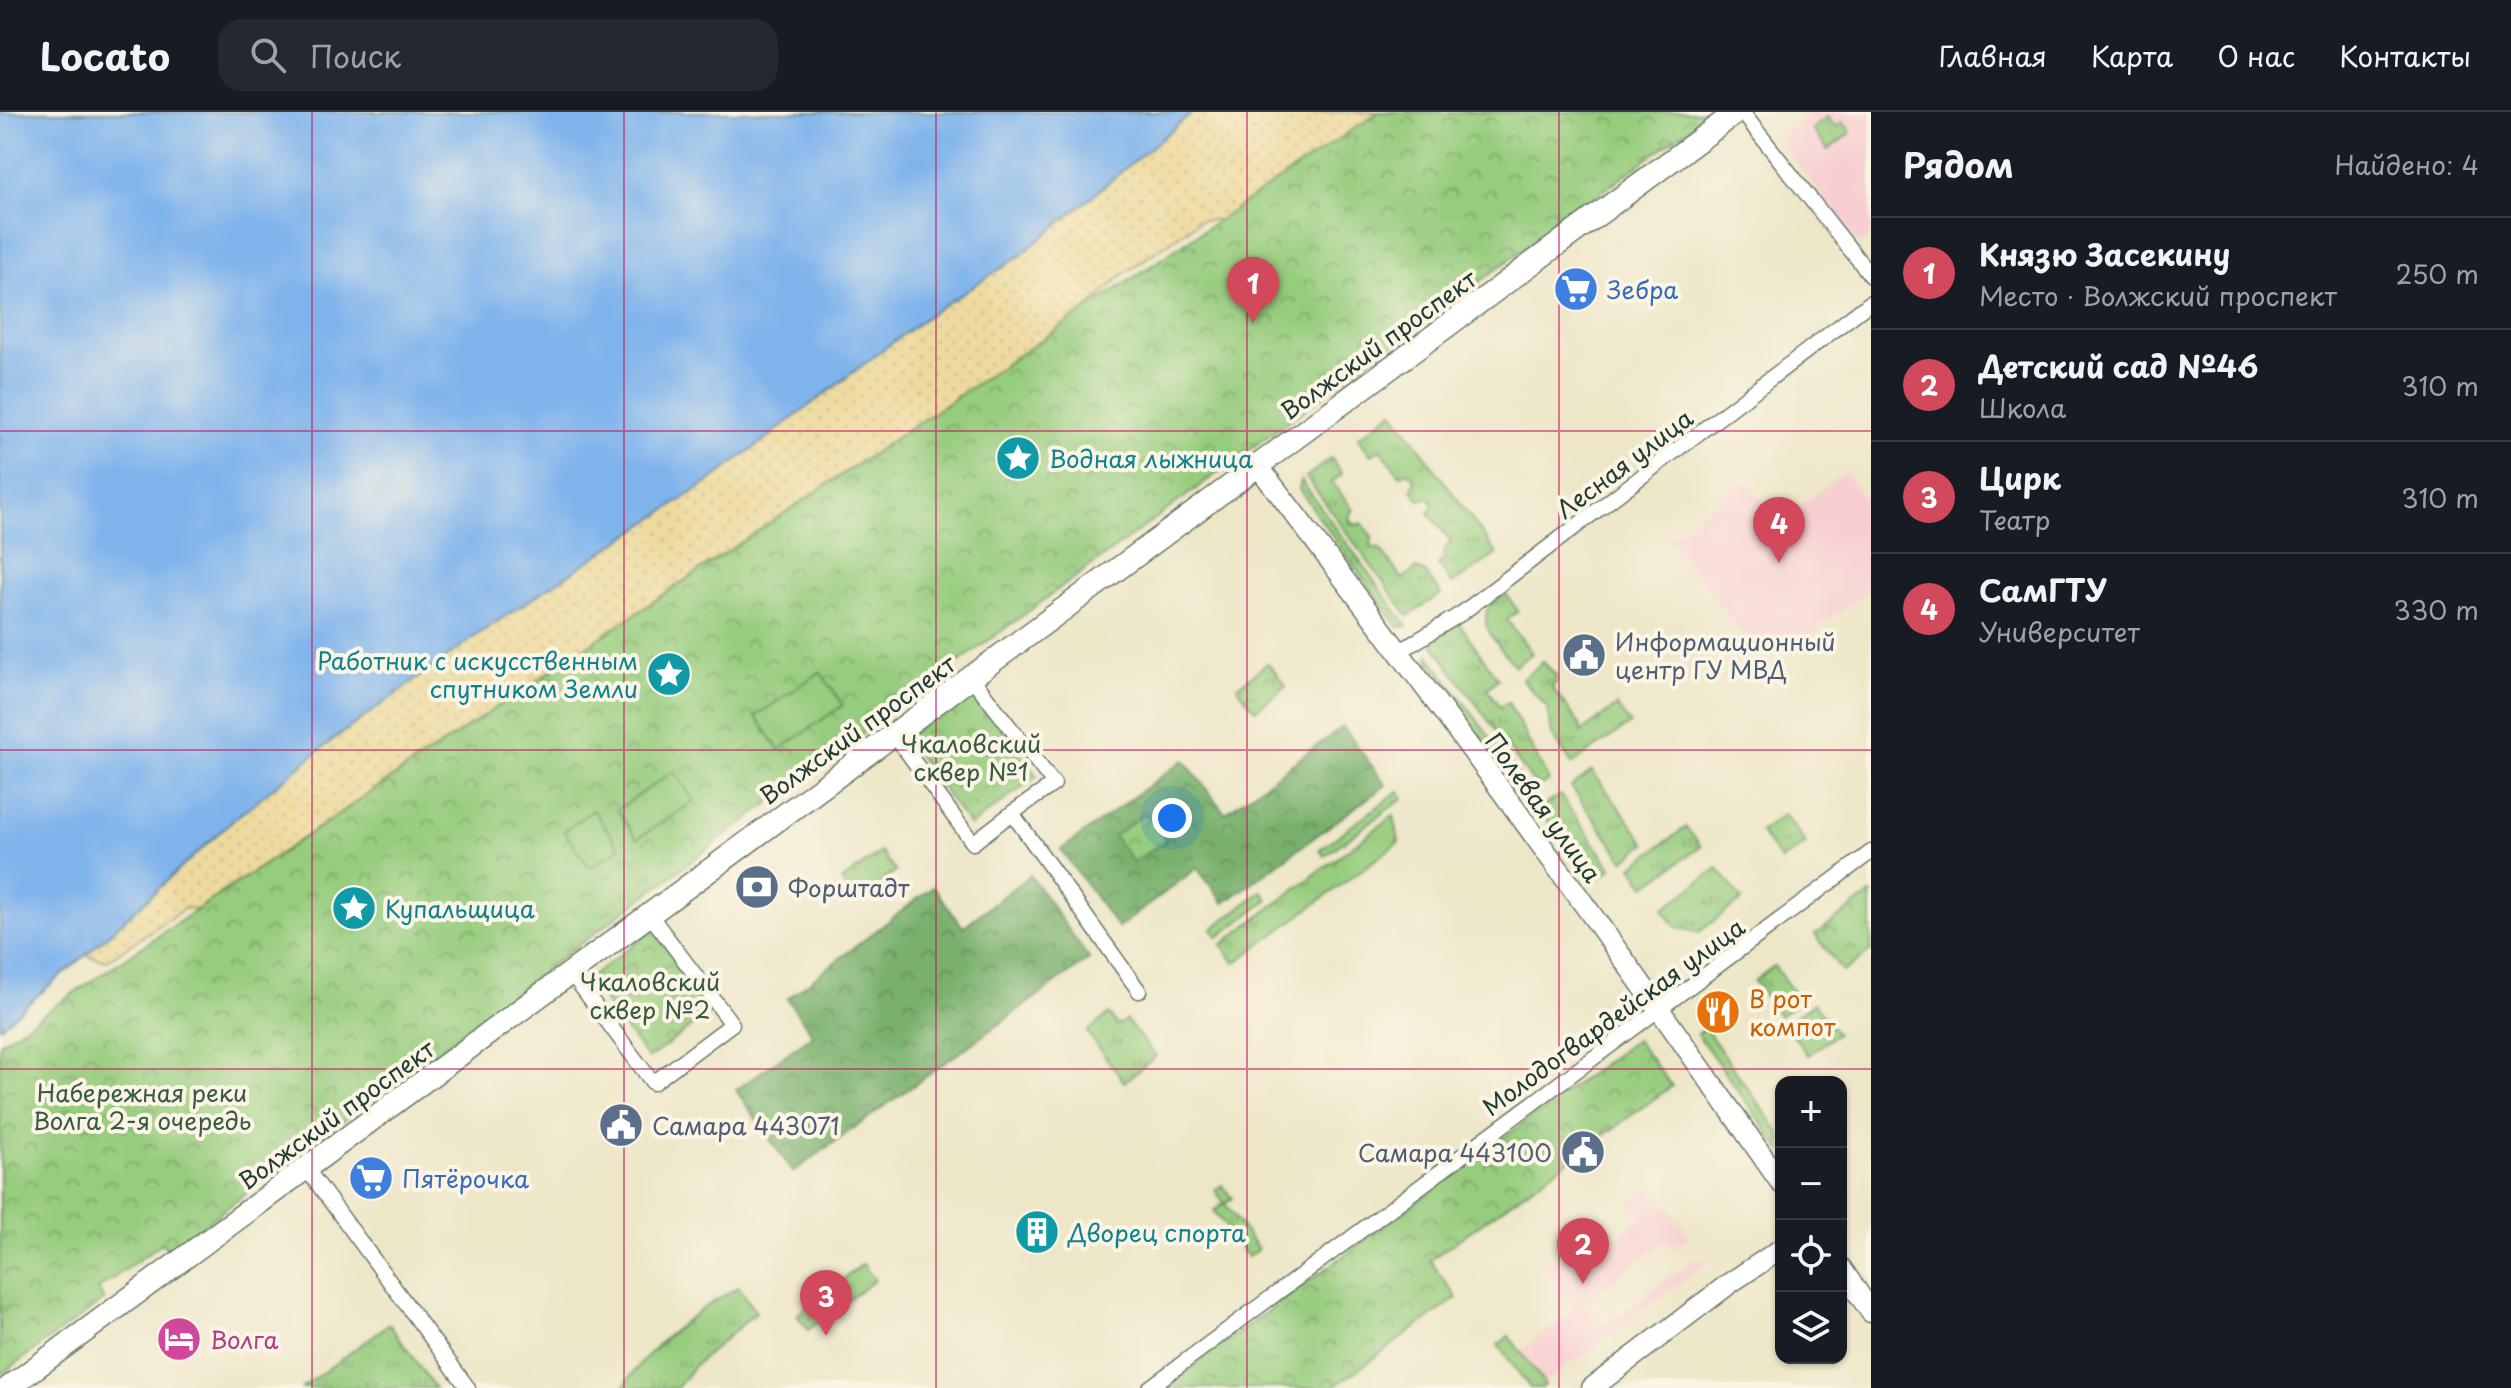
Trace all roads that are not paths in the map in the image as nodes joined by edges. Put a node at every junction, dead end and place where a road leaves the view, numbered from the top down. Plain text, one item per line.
1 (1739, 112) edge
2 (1871, 276) edge
3 (1871, 302) edge
4 (1258, 466) junction
5 (1399, 652) junction
6 (971, 677) junction
7 (894, 734) junction
8 (1012, 813) junction
9 (1871, 852) edge
10 (650, 915) junction
11 (571, 973) junction
12 (1139, 991) dead end
13 (1660, 1010) junction
14 (306, 1168) junction
15 (1775, 1174) edge
16 (1775, 1253) edge
17 (1847, 1276) edge
18 (1871, 1312) edge
19 (8, 1388) edge
20 (468, 1388) edge
21 (1149, 1388) edge
22 (1592, 1388) edge

1 - 2 street
1 - 4 main road, Волжский проспект
3 - 5 street, Лесная улица
4 - 5 street, Полевая улица
4 - 6 main road, Волжский проспект
5 - 13 street, Полевая улица
6 - 7 main road, Волжский проспект
6 - 8 street
7 - 8 street
7 - 10 main road, Волжский проспект
8 - 12 street
9 - 13 street, Молодогвардейская улица
10 - 11 main road, Волжский проспект
10 - 11 street
11 - 14 main road, Волжский проспект
13 - 15 street, Полевая улица
13 - 21 street, Молодогвардейская улица
14 - 19 main road, Волжский проспект
14 - 20 street
16 - 22 street
17 - 18 street

